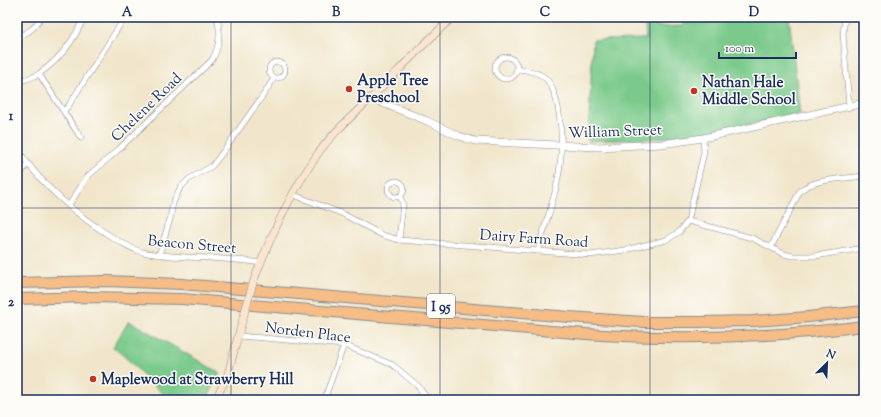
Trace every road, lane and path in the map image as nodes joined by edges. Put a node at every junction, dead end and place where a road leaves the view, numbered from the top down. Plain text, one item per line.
1 (41, 17) edge
2 (84, 17) edge
3 (125, 17) edge
4 (217, 17) edge
5 (453, 17) edge
6 (845, 17) edge
7 (17, 35) edge
8 (517, 69) junction
9 (39, 74) junction
10 (274, 78) dead end
11 (17, 82) edge
12 (370, 98) junction
13 (864, 103) edge
14 (848, 106) junction
15 (64, 111) junction
16 (81, 138) dead end
17 (703, 138) junction
18 (561, 146) junction
19 (17, 149) edge
20 (28, 164) junction
21 (864, 176) edge
22 (17, 177) edge
23 (294, 195) junction
24 (400, 197) dead end
25 (69, 205) junction
26 (688, 221) junction
27 (399, 240) junction
28 (772, 247) junction
29 (864, 248) edge
30 (538, 251) junction
31 (159, 255) junction
32 (261, 263) junction
33 (17, 283) edge
34 (17, 299) edge
35 (864, 311) edge
36 (864, 326) edge
37 (239, 336) junction
38 (344, 345) junction
39 (217, 397) edge
40 (234, 400) edge
41 (324, 400) edge
42 (428, 400) edge

1 - 7 street
2 - 9 street
3 - 15 street
4 - 25 street, Chelene Road
5 - 12 main road
6 - 14 street
8 - 8 street
8 - 18 street
9 - 11 street
9 - 15 street
10 - 31 street
12 - 18 street, William Street
12 - 23 main road
13 - 14 street, William Street
14 - 17 street, William Street
15 - 16 street
17 - 18 street, William Street
17 - 26 street
18 - 30 street
19 - 20 street, Beacon Street
20 - 22 street
20 - 25 street, Beacon Street
21 - 28 street
23 - 27 street, Dairy Farm Road
23 - 32 main road
24 - 27 street
25 - 31 street, Beacon Street
26 - 28 street
26 - 30 street, Dairy Farm Road
27 - 30 street, Dairy Farm Road
28 - 29 street
31 - 32 street, Beacon Street
32 - 37 main road, bridge
33 - 35 highway, I 95
34 - 36 highway, I 95
37 - 38 street, Norden Place
37 - 39 main road
38 - 41 street
38 - 42 street, Norden Place
39 - 40 street

